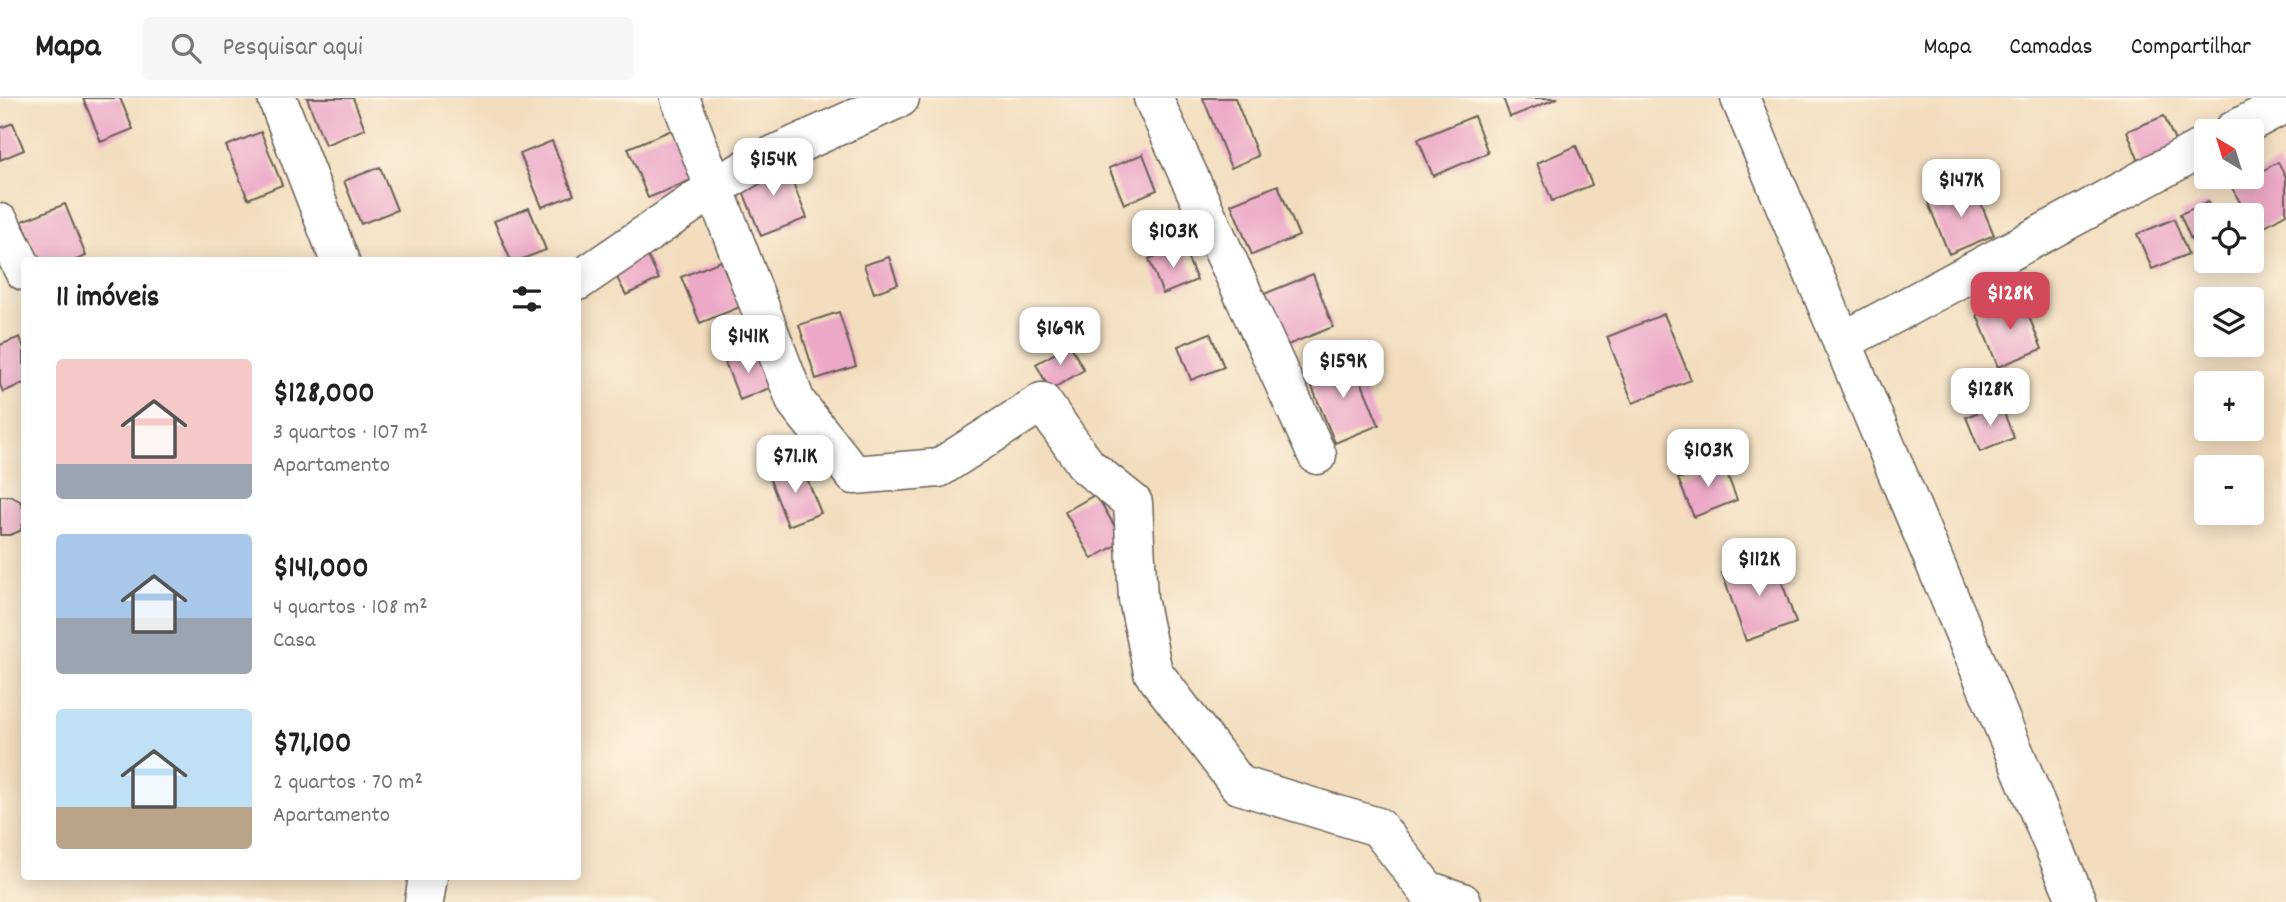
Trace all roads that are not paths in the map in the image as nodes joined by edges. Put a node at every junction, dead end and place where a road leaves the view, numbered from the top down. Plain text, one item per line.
1 (277, 98) edge
2 (680, 98) edge
3 (900, 98) edge
4 (1153, 98) edge
5 (1740, 98) edge
6 (2286, 103) edge
7 (2256, 119) edge
8 (2194, 152) edge
9 (715, 188) junction
10 (0, 223) edge
11 (338, 257) edge
12 (21, 265) edge
13 (581, 279) edge
14 (1842, 342) junction
15 (1317, 455) dead end
16 (428, 880) edge
17 (424, 902) edge
18 (1462, 902) edge
19 (2077, 902) edge

1 - 11 street
2 - 9 street
3 - 9 street
4 - 15 street
5 - 14 street
6 - 7 street
8 - 14 street
9 - 13 street
9 - 18 street
10 - 12 street
14 - 19 street
16 - 17 street

